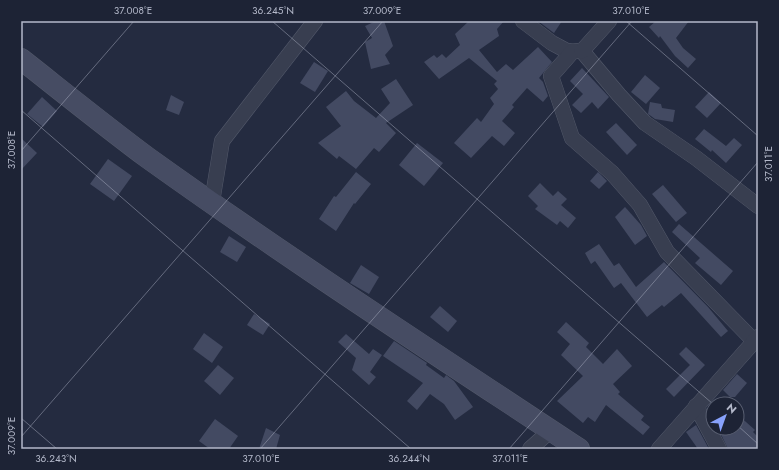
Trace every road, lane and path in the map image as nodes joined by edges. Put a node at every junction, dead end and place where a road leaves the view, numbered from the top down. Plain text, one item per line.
1 (315, 21) edge
2 (523, 21) edge
3 (609, 21) edge
4 (578, 51) junction
5 (21, 59) edge
6 (212, 202) junction
7 (758, 206) edge
8 (756, 339) edge
9 (696, 406) junction
10 (551, 430) junction
11 (530, 449) edge
12 (579, 449) edge
13 (659, 449) edge
14 (719, 449) edge

1 - 6 street
2 - 4 street
3 - 4 street
4 - 7 street
4 - 8 street
5 - 6 street
6 - 10 street
8 - 9 street
9 - 13 street
9 - 14 street
10 - 11 street
10 - 12 street

